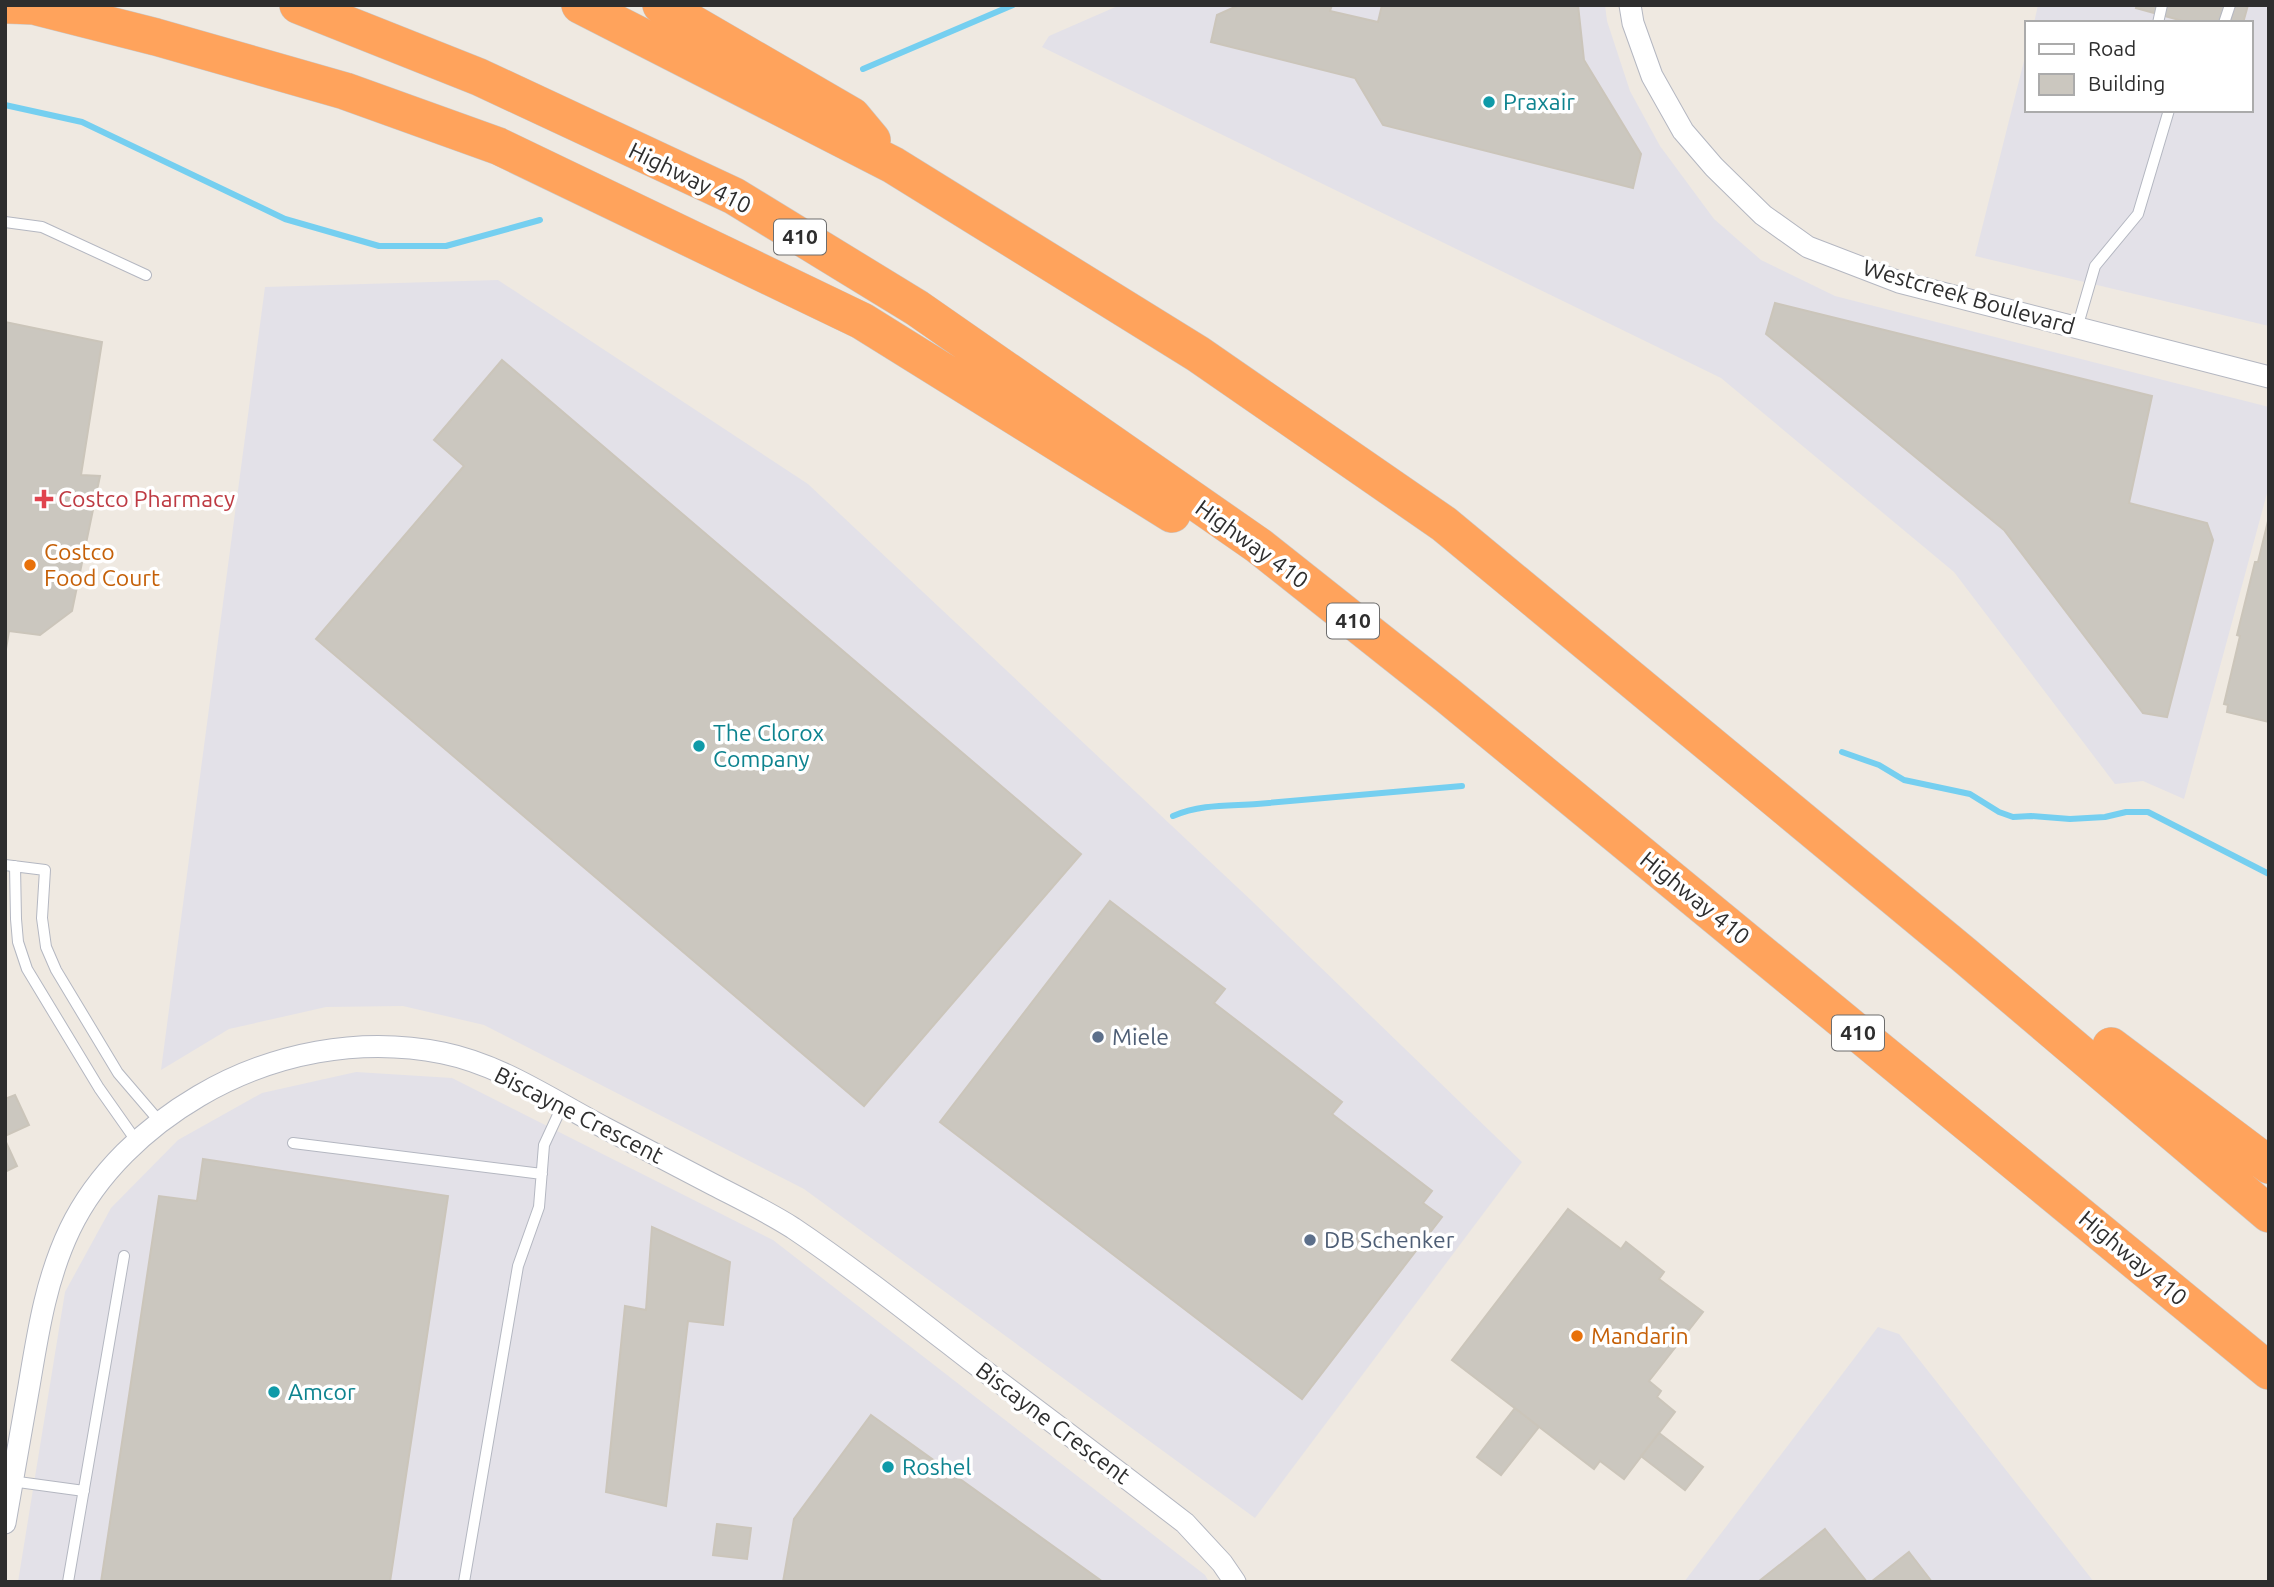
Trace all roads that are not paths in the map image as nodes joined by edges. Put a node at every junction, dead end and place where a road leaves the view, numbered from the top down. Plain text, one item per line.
1 (8, 5) edge
2 (298, 5) edge
3 (580, 5) edge
4 (661, 5) edge
5 (1630, 5) edge
6 (2168, 112) edge
7 (893, 164) junction
8 (5, 222) edge
9 (146, 275) dead end
10 (2077, 328) junction
11 (2269, 377) edge
12 (1259, 546) junction
13 (10, 865) edge
14 (1963, 954) junction
15 (563, 1104) junction
16 (160, 1122) junction
17 (137, 1142) junction
18 (293, 1143) dead end
19 (2269, 1165) edge
20 (542, 1174) junction
21 (2269, 1214) edge
22 (124, 1256) dead end
23 (2269, 1371) edge
24 (9, 1480) edge
25 (84, 1491) junction
26 (5, 1523) edge
27 (68, 1582) edge
28 (464, 1582) edge
29 (1235, 1582) edge

1 - 12 highway
2 - 12 highway, Highway 410 / 410
3 - 7 highway
4 - 7 highway
5 - 10 street, Westcreek Boulevard
6 - 10 lane
7 - 14 highway
8 - 9 lane
10 - 11 street, Westcreek Boulevard
12 - 23 highway, Highway 410 / 410
13 - 16 lane
13 - 17 lane
14 - 19 highway
14 - 21 highway
15 - 16 street, Biscayne Crescent
15 - 20 lane
15 - 29 street, Biscayne Crescent
16 - 17 street, Biscayne Crescent
17 - 24 street, Biscayne Crescent
18 - 20 lane
20 - 28 lane
22 - 25 lane
24 - 25 lane
24 - 26 street, Biscayne Crescent
25 - 27 lane

